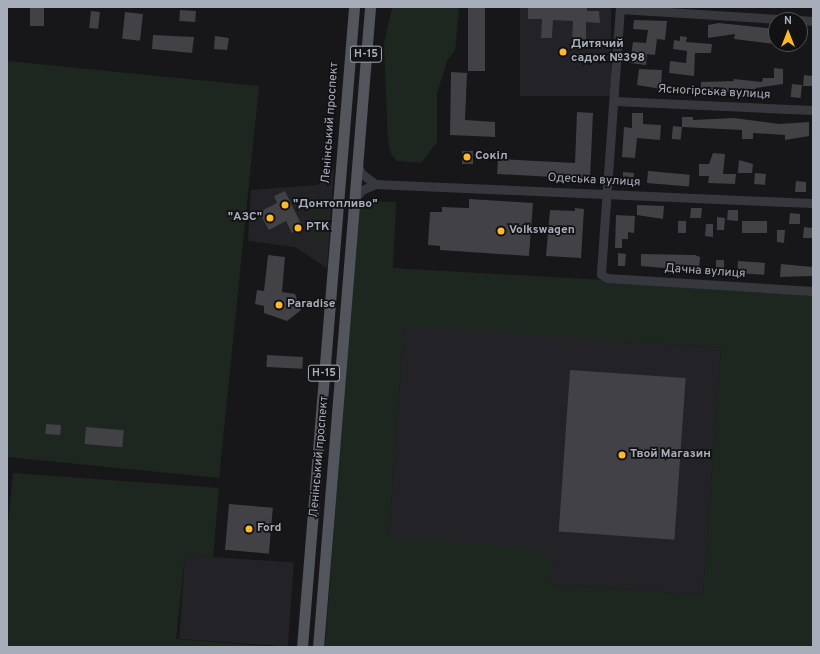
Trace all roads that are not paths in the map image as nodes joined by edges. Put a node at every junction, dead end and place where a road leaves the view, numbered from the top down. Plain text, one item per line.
1 (354, 7) edge
2 (370, 7) edge
3 (620, 8) edge
4 (768, 18) edge
5 (346, 100) junction
6 (362, 101) junction
7 (615, 101) junction
8 (813, 110) edge
9 (357, 164) junction
10 (375, 184) junction
11 (609, 194) junction
12 (354, 199) junction
13 (813, 203) edge
14 (813, 291) edge
15 (302, 647) edge
16 (318, 647) edge

1 - 5 main road, Ленінський проспект / Н-15
2 - 6 main road, Ленінський проспект / Н-15
3 - 4 street
3 - 7 street
5 - 6 main road
5 - 15 main road, Ленінський проспект / Н-15
6 - 9 main road, Ленінський проспект / Н-15
7 - 8 street, Ясногірська вулиця
7 - 11 street
9 - 10 street
9 - 12 main road, Ленінський проспект / Н-15
10 - 11 street, Одеська вулиця
10 - 12 street
11 - 13 street, Одеська вулиця
11 - 14 street, Дачна вулиця
12 - 16 main road, Ленінський проспект / Н-15

